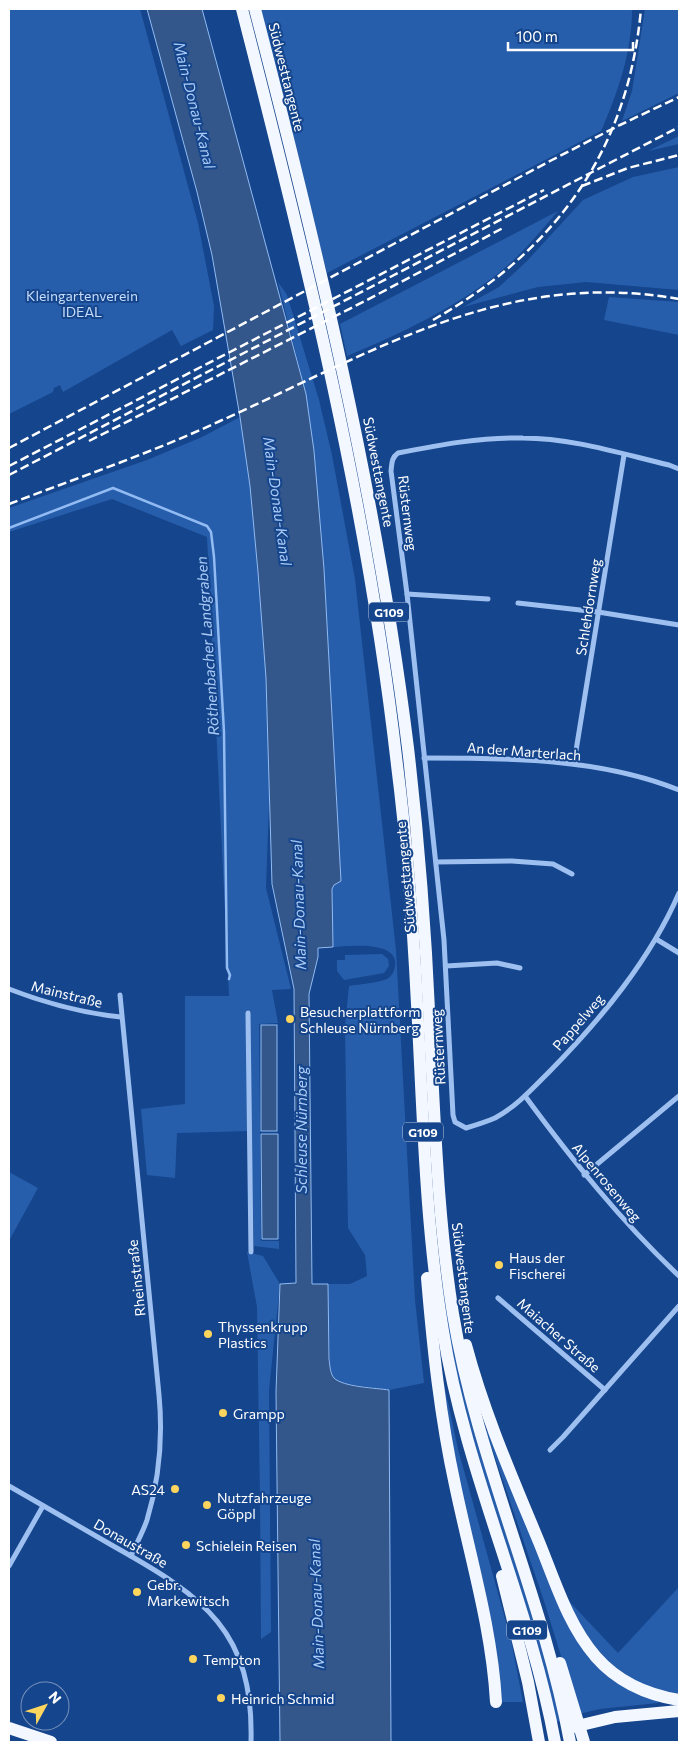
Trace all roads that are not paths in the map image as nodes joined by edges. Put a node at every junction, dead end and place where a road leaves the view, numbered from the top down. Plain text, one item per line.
1 (242, 9) edge
2 (254, 9) edge
3 (624, 455) junction
4 (679, 469) edge
5 (407, 594) junction
6 (488, 600) dead end
7 (518, 603) dead end
8 (598, 612) junction
9 (679, 626) edge
10 (424, 758) junction
11 (574, 763) junction
12 (679, 790) edge
13 (436, 862) junction
14 (572, 874) dead end
15 (679, 893) edge
16 (656, 938) junction
17 (679, 952) edge
18 (446, 966) junction
19 (520, 968) dead end
20 (9, 989) edge
21 (120, 995) dead end
22 (248, 1013) dead end
23 (121, 1017) junction
24 (525, 1096) junction
25 (679, 1096) edge
26 (459, 1125) joint
27 (584, 1175) junction
28 (428, 1209) junction
29 (251, 1252) dead end
30 (679, 1276) edge
31 (449, 1292) junction
32 (498, 1298) dead end
33 (679, 1306) edge
34 (605, 1390) junction
35 (550, 1450) dead end
36 (9, 1486) edge
37 (43, 1506) junction
38 (492, 1519) junction
39 (131, 1556) junction
40 (9, 1566) edge
41 (531, 1593) junction
42 (679, 1700) edge
43 (496, 1702) dead end
44 (679, 1711) edge
45 (9, 1728) edge
46 (51, 1742) edge
47 (251, 1742) edge
48 (539, 1742) edge
49 (555, 1742) edge
50 (570, 1742) edge
51 (584, 1742) edge

1 - 28 highway, Südwesttangente / G109
2 - 31 highway, Südwesttangente / G109
3 - 4 street, Rüsternweg
3 - 5 street, Rüsternweg
3 - 8 street, Schlehdornweg
5 - 6 street
5 - 10 street, Rüsternweg
7 - 8 street
8 - 9 street
8 - 11 street, Schlehdornweg
10 - 11 street, An der Marterlach
10 - 13 street, Rüsternweg
11 - 12 street, An der Marterlach
13 - 14 street
13 - 18 street, Rüsternweg
15 - 16 street, Pappelweg
16 - 17 street
16 - 24 street, Pappelweg
18 - 19 street
18 - 26 street, Rüsternweg
20 - 23 street, Mainstraße
21 - 23 street, Rheinstraße
22 - 29 street
23 - 39 street, Rheinstraße
24 - 26 street, Pappelweg
24 - 27 street, Alpenrosenweg
25 - 27 street
27 - 30 street, Alpenrosenweg
28 - 38 highway, Südwesttangente / G109
28 - 43 highway
31 - 41 highway, Südwesttangente / G109
31 - 42 highway
32 - 34 street, Maiacher Straße
33 - 34 street, Maiacher Straße
34 - 35 street, Maiacher Straße
36 - 37 street, Donaustraße
37 - 39 street, Donaustraße
37 - 40 street
38 - 48 highway
38 - 49 highway, Südwesttangente / G109
39 - 47 street, Donaustraße
41 - 50 highway, Südwesttangente / G109
41 - 51 highway
44 - 48 highway
45 - 46 highway

